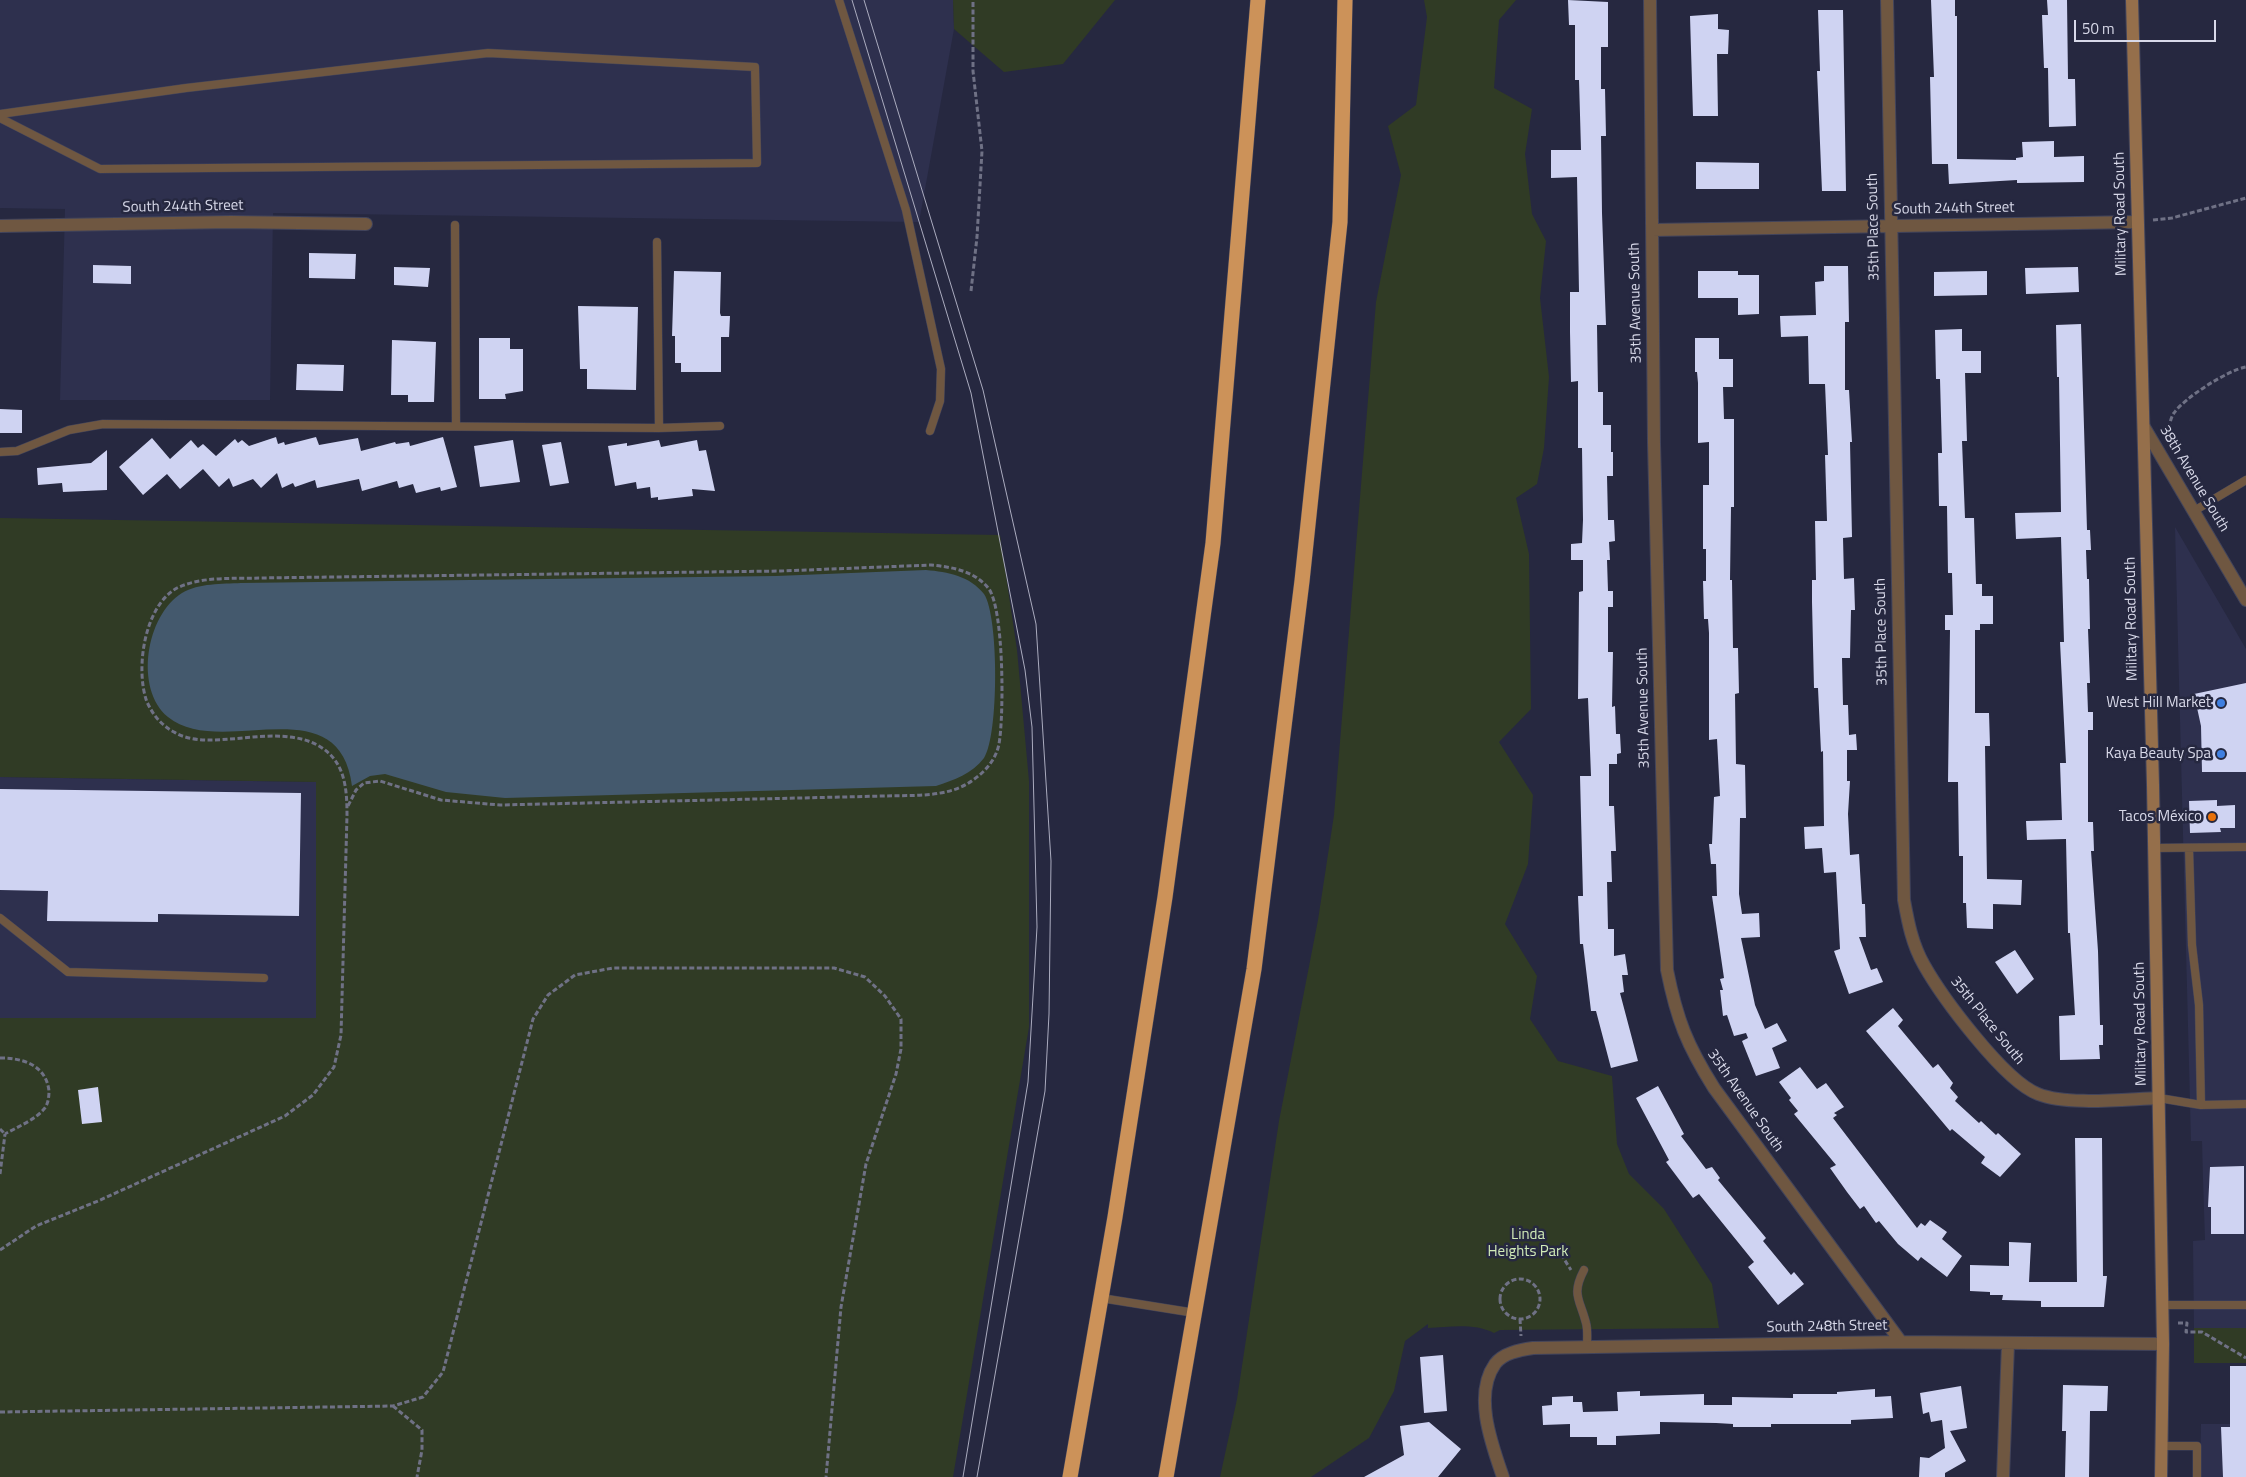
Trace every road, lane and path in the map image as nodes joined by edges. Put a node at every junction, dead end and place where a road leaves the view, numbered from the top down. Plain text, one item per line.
1 (839, 0) edge
2 (973, 0) edge
3 (1258, 0) edge
4 (1345, 0) edge
5 (1650, 0) edge
6 (1887, 0) edge
7 (2132, 0) edge
8 (0, 116) edge
9 (2246, 198) edge
10 (2137, 222) junction
11 (366, 224) dead end
12 (455, 225) dead end
13 (0, 226) edge
14 (1890, 226) junction
15 (1652, 230) junction
16 (657, 242) dead end
17 (972, 291) dead end
18 (2246, 367) edge
19 (456, 425) junction
20 (720, 426) dead end
21 (2144, 427) junction
22 (659, 428) junction
23 (930, 431) dead end
24 (0, 452) edge
25 (2162, 461) junction
26 (2246, 480) edge
27 (2194, 512) junction
28 (2246, 600) edge
29 (143, 660) dead end
30 (347, 808) dead end
31 (2246, 846) edge
32 (2154, 848) junction
33 (2189, 848) junction
34 (0, 918) edge
35 (264, 978) dead end
36 (0, 1058) edge
37 (2159, 1098) junction
38 (2246, 1104) edge
39 (2201, 1105) junction
40 (0, 1129) edge
41 (5, 1134) junction
42 (0, 1174) edge
43 (1556, 1248) dead end
44 (1584, 1270) dead end
45 (1572, 1271) dead end
46 (1101, 1298) junction
47 (1540, 1302) joint
48 (2162, 1305) junction
49 (2246, 1305) edge
50 (1194, 1312) junction
51 (2162, 1324) junction
52 (1902, 1342) junction
53 (2008, 1344) junction
54 (2163, 1344) junction
55 (1587, 1347) junction
56 (2246, 1358) edge
57 (393, 1406) junction
58 (0, 1412) edge
59 (2162, 1446) junction
60 (417, 1477) edge
61 (826, 1477) edge
62 (1070, 1477) edge
63 (1166, 1477) edge
64 (1503, 1477) edge
65 (2003, 1477) edge
66 (2161, 1477) edge
67 (2197, 1477) edge

1 - 23 lane
2 - 17 path
3 - 46 highway
4 - 50 highway
5 - 15 street, 35th Avenue South
6 - 14 street, 35th Place South
7 - 10 main road, Military Road South
8 - 8 lane
9 - 10 path
10 - 14 street, South 244th Street
10 - 21 main road, Military Road South
11 - 13 street, South 244th Street
12 - 19 lane
14 - 15 street, South 244th Street
14 - 37 street, 35th Place South
15 - 52 street, 35th Avenue South
16 - 22 lane
18 - 25 path
19 - 22 lane
19 - 24 lane
20 - 22 lane
21 - 25 street, 38th Avenue South
21 - 32 main road, Military Road South
25 - 27 street, 38th Avenue South
26 - 27 lane
27 - 28 street, 38th Avenue South
29 - 30 path
31 - 33 lane
32 - 33 lane
32 - 37 main road, Military Road South
33 - 39 lane
34 - 35 lane
36 - 41 path
37 - 39 lane
37 - 48 main road, Military Road South
38 - 39 lane
40 - 41 path
41 - 42 path
43 - 45 path
44 - 55 lane
46 - 50 lane
46 - 62 highway
47 - 47 path
48 - 49 lane
48 - 51 main road, Military Road South
50 - 63 highway
51 - 54 main road, Military Road South
51 - 56 path
52 - 53 street, South 248th Street
52 - 55 street, South 248th Street
53 - 54 street, South 248th Street
53 - 65 street
54 - 59 main road, Military Road South
55 - 64 street, South 248th Street
57 - 58 path
57 - 60 path
57 - 61 path
59 - 66 main road, Military Road South
59 - 67 lane

